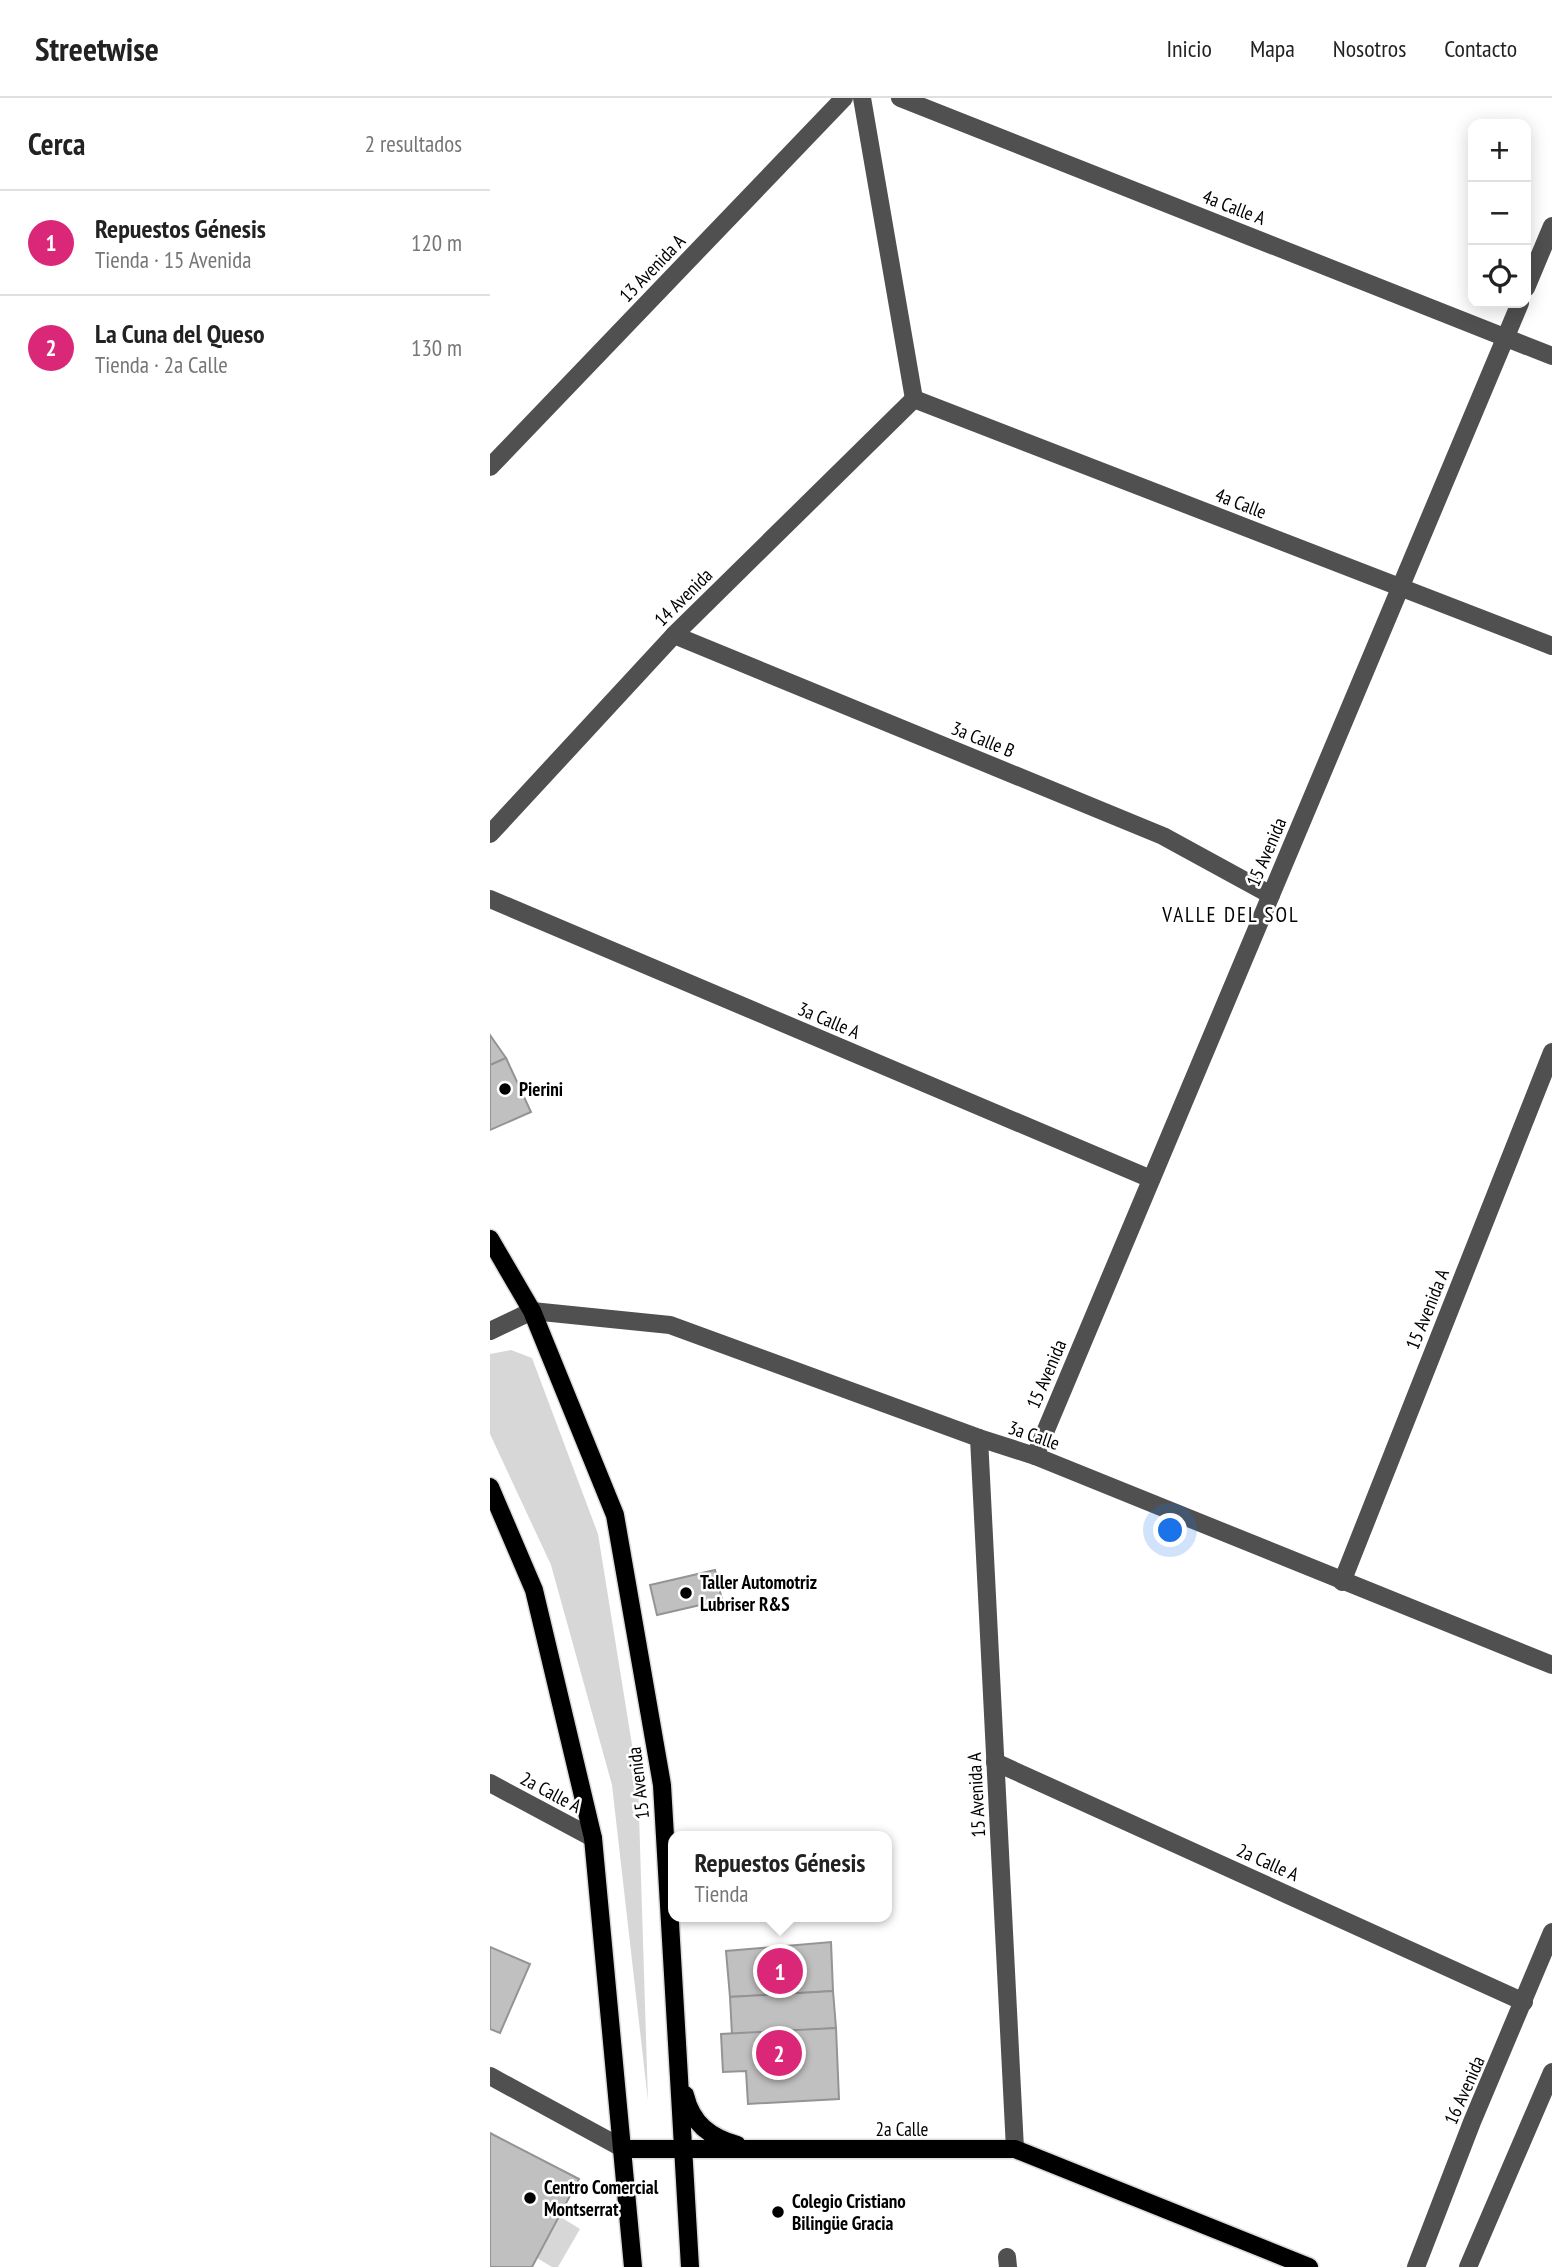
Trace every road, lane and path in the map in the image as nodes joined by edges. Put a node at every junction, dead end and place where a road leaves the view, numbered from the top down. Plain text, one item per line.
1 (844, 98) edge
2 (862, 98) edge
3 (900, 98) edge
4 (1552, 226) edge
5 (1531, 276) edge
6 (1518, 308) edge
7 (1506, 336) junction
8 (1552, 356) edge
9 (914, 399) junction
10 (490, 467) edge
11 (1400, 587) junction
12 (674, 635) junction
13 (1552, 646) edge
14 (490, 834) edge
15 (1271, 895) junction
16 (490, 899) edge
17 (1552, 1052) edge
18 (1151, 1179) junction
19 (490, 1240) edge
20 (532, 1311) junction
21 (490, 1331) edge
22 (979, 1438) junction
23 (1035, 1456) junction
24 (490, 1487) edge
25 (1342, 1582) junction
26 (1552, 1665) edge
27 (995, 1762) junction
28 (490, 1783) edge
29 (593, 1838) junction
30 (668, 1901) edge
31 (669, 1922) edge
32 (1552, 1932) edge
33 (1524, 2001) junction
34 (676, 2056) junction
35 (1552, 2071) edge
36 (490, 2076) edge
37 (624, 2149) junction
38 (1016, 2149) junction
39 (683, 2150) junction
40 (754, 2150) junction
41 (633, 2267) edge
42 (690, 2267) edge
43 (1309, 2267) edge
44 (1416, 2267) edge
45 (1468, 2267) edge

1 - 10 street, 13 Avenida A
2 - 9 street
3 - 7 street, 4a Calle A
4 - 5 street
6 - 7 street, 15 Avenida
7 - 8 street, 4a Calle A
7 - 11 street, 15 Avenida
9 - 11 street, 4a Calle
9 - 12 street, 14 Avenida
11 - 13 street, 4a Calle
11 - 15 street, 15 Avenida
12 - 14 street, 14 Avenida
12 - 15 street, 3a Calle B
15 - 18 street, 15 Avenida
16 - 18 street, 3a Calle A
17 - 25 street, 15 Avenida A
18 - 23 street, 15 Avenida
19 - 20 main road, 15 Avenida
20 - 21 street
20 - 22 street, 3a Calle
20 - 30 main road, 15 Avenida
22 - 23 street, 3a Calle
22 - 27 street, 15 Avenida A
23 - 25 street, 3a Calle
24 - 29 main road
25 - 26 street, 3a Calle
27 - 33 street, 2a Calle A
27 - 38 street, 15 Avenida A
28 - 29 street, 2a Calle A
29 - 37 main road
31 - 34 main road, 15 Avenida
32 - 33 street, 16 Avenida
33 - 44 street, 16 Avenida
34 - 39 main road, 15 Avenida
34 - 40 main road
35 - 45 street
36 - 37 street, 2a Calle
37 - 39 main road, 2a Calle
37 - 41 main road
38 - 40 main road, 2a Calle
38 - 43 main road, 2a Calle
39 - 40 main road, 2a Calle
39 - 42 main road, 15 Avenida

